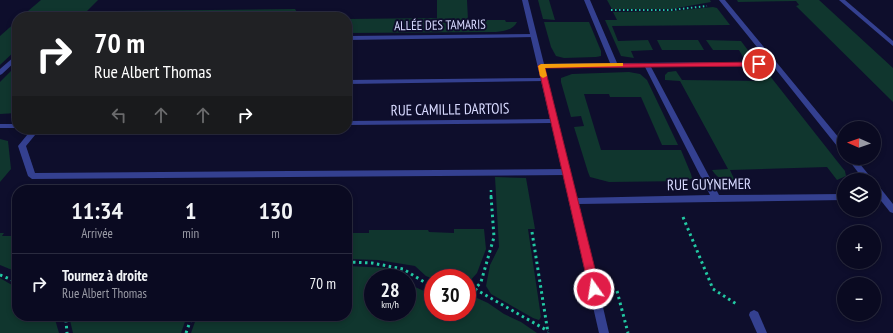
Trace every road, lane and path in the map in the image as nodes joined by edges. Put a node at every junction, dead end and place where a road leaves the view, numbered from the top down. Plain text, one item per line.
1 (525, 0) edge
2 (587, 0) edge
3 (722, 0) edge
4 (842, 0) edge
5 (709, 6) dead end
6 (611, 10) dead end
7 (533, 36) junction
8 (352, 38) edge
9 (893, 44) edge
10 (12, 61) edge
11 (774, 64) junction
12 (614, 65) junction
13 (647, 65) junction
14 (541, 66) junction
15 (0, 73) edge
16 (544, 80) junction
17 (352, 82) edge
18 (554, 121) junction
19 (352, 123) edge
20 (0, 126) edge
21 (12, 126) edge
22 (32, 134) edge
23 (837, 140) edge
24 (857, 165) edge
25 (490, 172) junction
26 (567, 172) junction
27 (863, 173) edge
28 (881, 195) edge
29 (837, 197) edge
30 (716, 198) junction
31 (883, 198) joint
32 (574, 201) junction
33 (893, 210) edge
34 (681, 213) dead end
35 (532, 232) dead end
36 (352, 262) edge
37 (0, 275) edge
38 (12, 280) edge
39 (424, 282) edge
40 (616, 287) dead end
41 (476, 288) edge
42 (476, 290) edge
43 (754, 315) joint
44 (66, 321) edge
45 (190, 321) edge
46 (548, 332) edge
47 (67, 333) edge
48 (186, 333) edge
49 (604, 333) edge
50 (628, 333) edge
51 (762, 333) edge

1 - 7 street
2 - 12 street
3 - 11 street
4 - 9 street
5 - 6 path
7 - 8 street, ALLÉE DES TAMARIS
7 - 14 street
10 - 15 street
11 - 13 street
11 - 23 street
12 - 13 street
12 - 14 street
13 - 30 street
14 - 16 street
16 - 17 street
16 - 18 street
18 - 19 street, RUE CAMILLE DARTOIS
18 - 26 street
20 - 21 street
22 - 25 street
24 - 27 street
25 - 26 street
25 - 41 path
26 - 32 street
28 - 31 street
29 - 30 street, RUE GUYNEMER
30 - 32 street, RUE GUYNEMER
31 - 33 street
32 - 49 street
34 - 43 path
35 - 46 path
36 - 39 path
37 - 38 path
40 - 50 path
42 - 46 path
43 - 51 street
44 - 47 path
45 - 48 path

